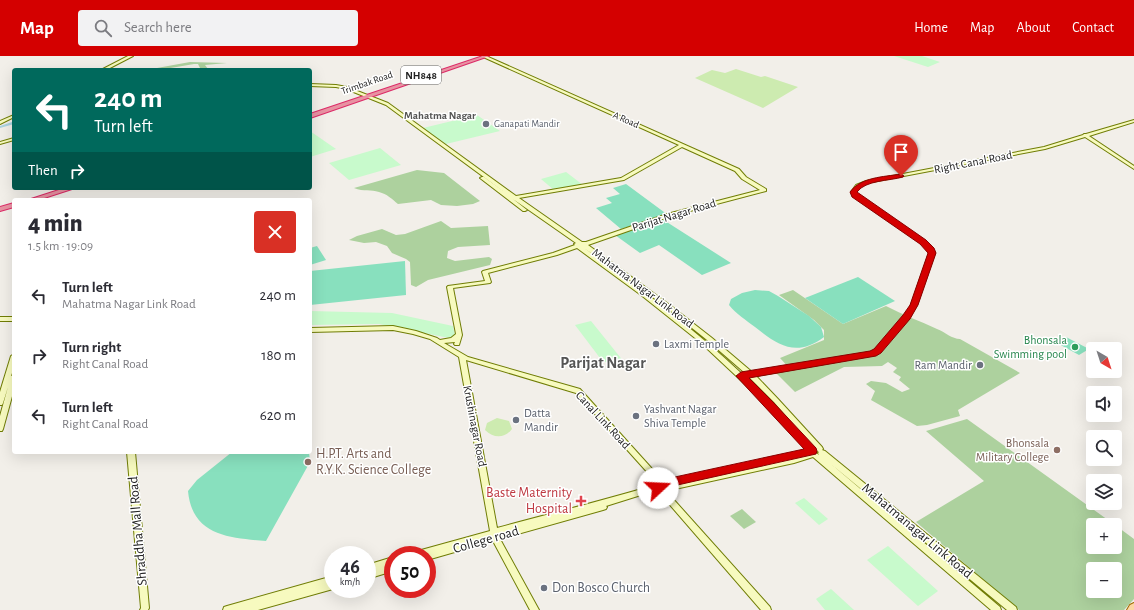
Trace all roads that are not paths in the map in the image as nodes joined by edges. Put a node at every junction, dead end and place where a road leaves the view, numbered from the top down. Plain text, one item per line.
1 (130, 56) edge
2 (135, 56) edge
3 (470, 56) edge
4 (485, 58) edge
5 (461, 62) junction
6 (107, 68) edge
7 (113, 68) edge
8 (312, 85) edge
9 (365, 97) junction
10 (312, 114) edge
11 (12, 118) edge
12 (12, 118) edge
13 (1134, 121) edge
14 (0, 124) edge
15 (1085, 136) junction
16 (12, 139) edge
17 (0, 142) edge
18 (682, 145) junction
19 (1134, 168) edge
20 (57, 190) edge
21 (65, 190) edge
22 (764, 190) joint
23 (514, 197) junction
24 (30, 198) edge
25 (38, 198) edge
26 (508, 198) junction
27 (12, 205) edge
28 (0, 208) edge
29 (581, 245) junction
30 (0, 319) edge
31 (12, 319) edge
32 (312, 330) edge
33 (440, 342) junction
34 (458, 347) junction
35 (12, 363) edge
36 (750, 374) junction
37 (741, 376) junction
38 (12, 384) edge
39 (0, 404) edge
40 (0, 429) edge
41 (816, 452) junction
42 (131, 454) edge
43 (662, 487) junction
44 (495, 535) junction
45 (436, 550) edge
46 (436, 554) edge
47 (324, 583) edge
48 (324, 588) edge
49 (1134, 608) edge
50 (145, 609) edge
51 (227, 610) edge
52 (244, 610) edge
53 (535, 610) edge
54 (766, 610) edge
55 (997, 610) edge
56 (1013, 610) edge
57 (1132, 610) edge

1 - 6 street
2 - 7 street
3 - 5 highway
4 - 5 highway, Trimbak Road / NH848
4 - 9 highway, Trimbak Road / NH848
4 - 18 street, A Road
5 - 9 highway, Trimbak Road / NH848
8 - 9 street
9 - 10 highway, Trimbak Road
9 - 23 street, Mahatma Nagar Link Road
9 - 26 street, Mahatma Nagar Link Road
11 - 14 street
12 - 14 street
13 - 15 street, Right Canal Road
15 - 19 street
15 - 36 street, Right Canal Road
16 - 17 street
18 - 22 street, A Road
18 - 23 street
20 - 24 highway
21 - 25 highway
22 - 29 street, Parijat Nagar Road
23 - 26 street
23 - 29 street, Mahatma Nagar Link Road
26 - 29 street, Mahatma Nagar Link Road
27 - 28 highway
29 - 34 street, Parijat Nagar Road
29 - 36 street, Mahatma Nagar Link Road
29 - 37 street, Mahatma Nagar Link Road
30 - 31 street
32 - 33 street, Canal Link Road
33 - 34 street, Canal Link Road
33 - 34 street
34 - 43 street, Canal Link Road
34 - 44 street, Krushinagar Road
35 - 39 street
36 - 37 street, Right Canal Road
36 - 41 street, Mahatma Nagar Link Road
37 - 41 street, Mahatma Nagar Link Road
38 - 40 street
41 - 43 street
41 - 55 street, Mahatmanagar Link Road
41 - 56 street, Mahatmanagar Link Road
42 - 50 street, Shraddha Mall Road
43 - 44 street, College road
43 - 54 street, Canal Link Road
44 - 45 street, College road
44 - 46 street, College road
44 - 53 street, Krushinagar Road
47 - 51 street
48 - 52 street
49 - 57 main road

